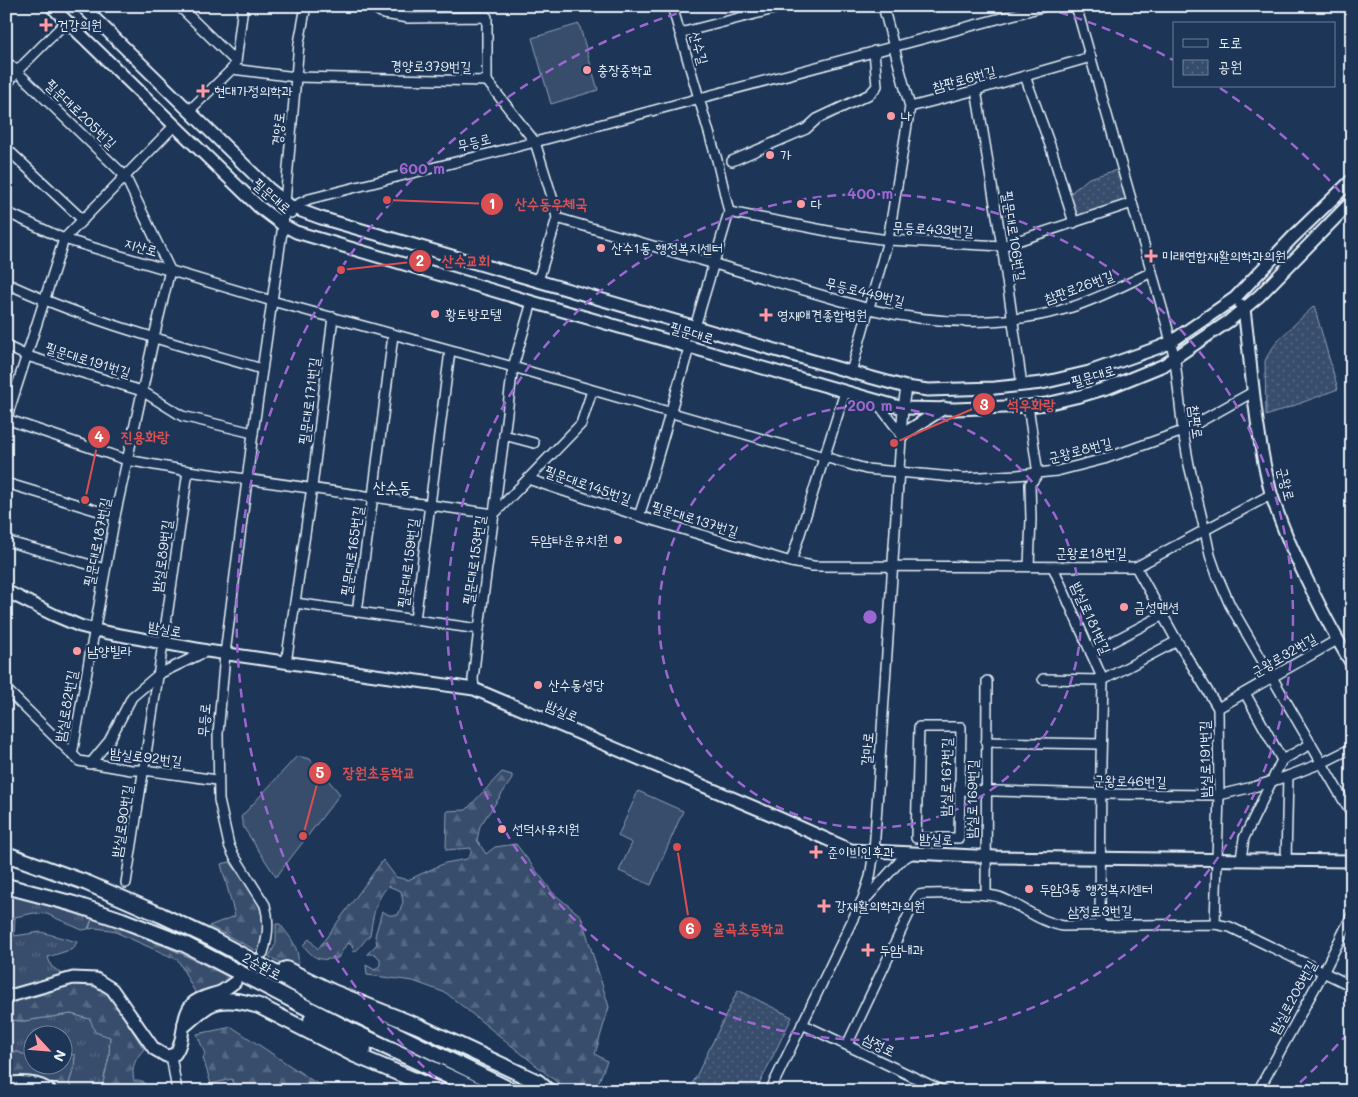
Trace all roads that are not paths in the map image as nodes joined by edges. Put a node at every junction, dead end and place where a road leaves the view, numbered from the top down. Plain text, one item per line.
1 (51, 6) edge
2 (82, 6) edge
3 (179, 6) edge
4 (243, 6) edge
5 (306, 6) edge
6 (371, 6) edge
7 (672, 6) edge
8 (786, 6) edge
9 (883, 6) edge
10 (1046, 6) edge
11 (1076, 6) edge
12 (67, 21) junction
13 (680, 33) junction
14 (893, 46) junction
15 (874, 51) junction
16 (1091, 57) junction
17 (6, 61) edge
18 (234, 65) junction
19 (17, 72) junction
20 (1025, 76) junction
21 (296, 77) junction
22 (487, 80) junction
23 (6, 86) edge
24 (976, 90) junction
25 (699, 98) junction
26 (910, 107) junction
27 (189, 111) junction
28 (174, 126) junction
29 (535, 142) junction
30 (6, 148) edge
31 (732, 161) dead end
32 (125, 176) junction
33 (1352, 180) edge
34 (1352, 201) edge
35 (1132, 203) junction
36 (289, 206) junction
37 (6, 212) edge
38 (729, 212) junction
39 (557, 218) junction
40 (83, 220) junction
41 (1074, 223) junction
42 (282, 226) junction
43 (64, 239) junction
44 (888, 240) junction
45 (1002, 246) junction
46 (714, 265) junction
47 (170, 270) junction
48 (1152, 272) junction
49 (538, 281) junction
50 (6, 283) edge
51 (1235, 298) junction
52 (44, 301) junction
53 (272, 301) junction
54 (532, 302) junction
55 (869, 309) junction
56 (1244, 309) junction
57 (333, 318) junction
58 (1013, 319) junction
59 (695, 327) junction
60 (393, 334) junction
61 (154, 337) junction
62 (1171, 342) junction
63 (6, 346) edge
64 (689, 348) junction
65 (450, 350) junction
66 (27, 356) junction
67 (1174, 360) junction
68 (513, 367) junction
69 (262, 370) junction
70 (851, 372) junction
71 (1022, 385) junction
72 (906, 386) junction
73 (142, 391) junction
74 (592, 391) junction
75 (845, 392) junction
76 (1253, 392) junction
77 (875, 400) junction
78 (1028, 406) junction
79 (903, 408) junction
80 (944, 408) junction
81 (670, 412) junction
82 (6, 419) edge
83 (1183, 431) junction
84 (253, 433) junction
85 (504, 435) junction
86 (902, 435) junction
87 (534, 443) dead end
88 (824, 458) junction
89 (127, 460) junction
90 (188, 471) junction
91 (899, 473) junction
92 (1038, 474) junction
93 (248, 479) junction
94 (528, 479) junction
95 (6, 483) edge
96 (312, 488) junction
97 (1272, 494) junction
98 (374, 496) junction
99 (429, 504) junction
100 (494, 514) junction
101 (115, 516) junction
102 (638, 516) junction
103 (1205, 531) junction
104 (6, 541) edge
105 (791, 562) junction
106 (1029, 566) junction
107 (892, 567) junction
108 (1053, 567) junction
109 (1136, 567) junction
110 (105, 569) junction
111 (6, 591) edge
112 (295, 603) junction
113 (357, 612) junction
114 (1163, 614) junction
115 (415, 620) junction
116 (479, 629) junction
117 (94, 630) junction
118 (1337, 640) junction
119 (1177, 641) junction
120 (163, 644) junction
121 (207, 651) junction
122 (1091, 653) junction
123 (225, 654) junction
124 (286, 663) junction
125 (1352, 664) edge
126 (159, 674) junction
127 (1272, 678) junction
128 (1043, 679) dead end
129 (1103, 680) junction
130 (987, 681) dead end
131 (474, 688) junction
132 (6, 689) edge
133 (1245, 693) junction
134 (1218, 708) junction
135 (919, 727) joint
136 (986, 742) junction
137 (1101, 744) junction
138 (1311, 744) junction
139 (1352, 748) edge
140 (72, 755) junction
141 (1282, 760) junction
142 (1322, 763) junction
143 (90, 764) junction
144 (144, 770) junction
145 (1288, 776) junction
146 (217, 780) junction
147 (1272, 781) junction
148 (959, 790) junction
149 (986, 791) junction
150 (1101, 794) junction
151 (1219, 795) junction
152 (1352, 815) edge
153 (958, 838) joint
154 (874, 852) junction
155 (6, 854) edge
156 (913, 854) junction
157 (985, 856) junction
158 (1102, 858) junction
159 (1218, 859) junction
160 (1241, 859) junction
161 (1286, 860) junction
162 (1352, 861) edge
163 (126, 883) dead end
164 (6, 886) edge
165 (986, 895) junction
166 (858, 907) junction
167 (1352, 915) edge
168 (1100, 924) junction
169 (1215, 924) junction
170 (212, 939) junction
171 (263, 953) dead end
172 (1323, 972) junction
173 (234, 976) junction
174 (1352, 986) edge
175 (6, 997) edge
176 (185, 1024) junction
177 (802, 1024) junction
178 (847, 1045) junction
179 (171, 1055) junction
180 (6, 1083) edge
181 (428, 1084) junction
182 (50, 1091) edge
183 (178, 1091) edge
184 (441, 1091) edge
185 (480, 1091) edge
186 (513, 1091) edge
187 (548, 1091) edge
188 (770, 1091) edge
189 (943, 1091) edge
190 (1258, 1091) edge

1 - 12 main road, 필문대로
2 - 27 main road, 필문대로
3 - 18 street
4 - 18 street
5 - 21 street, 경양로
6 - 22 street
7 - 13 street, 산수길
8 - 13 street
9 - 14 street
10 - 14 street, 무등로
11 - 16 street, 참판로
12 - 19 street
12 - 28 main road, 필문대로
13 - 25 street, 산수길
14 - 15 street, 무등로
14 - 26 street
15 - 25 street, 무등로
15 - 31 street
16 - 20 street, 참판로6번길
16 - 35 street, 참판로
17 - 19 street, 필문대로205번길
18 - 21 street, 경양로379번길
18 - 27 street
19 - 23 street
19 - 32 street, 필문대로205번길
20 - 24 street, 참판로6번길
20 - 41 street
21 - 22 street, 경양로379번길
21 - 36 street, 경양로
22 - 29 street, 경양로379번길
24 - 26 street, 참판로6번길
24 - 45 street, 필문대로106번길
25 - 29 street, 무등로
25 - 38 street
26 - 44 street
27 - 36 main road, 필문대로
28 - 32 street, 필문대로191번길
28 - 42 main road, 필문대로
29 - 36 street, 무등로
29 - 39 street
30 - 40 street
32 - 40 street, 필문대로191번길
32 - 47 street
33 - 51 main road, 필문대로
34 - 56 main road, 필문대로
35 - 41 street, 무등로433번길
35 - 48 street, 참판로
36 - 42 street, 경양로
36 - 49 main road, 필문대로
37 - 43 street, 지산로
38 - 44 street, 무등로433번길
38 - 46 street
39 - 46 street, 무등로449번길
39 - 49 street
40 - 43 street, 필문대로191번길
41 - 45 street, 무등로433번길
42 - 53 street, 무등로
42 - 54 main road, 필문대로
43 - 47 street, 지산로
43 - 52 street, 필문대로191번길
44 - 45 street, 무등로433번길
44 - 55 street
45 - 58 street, 필문대로106번길
46 - 55 street, 무등로449번길
46 - 59 street
47 - 53 street, 지산로
47 - 61 street, 필문대로187번길
48 - 58 street, 참판로26번길
48 - 62 street, 참판로
49 - 59 main road, 필문대로
50 - 52 street
51 - 56 main road
51 - 62 main road, 필문대로
52 - 61 street
52 - 66 street, 필문대로191번길
53 - 57 street
53 - 69 street, 무등로
54 - 64 main road, 필문대로
54 - 68 street, 필문대로153번길
55 - 58 street, 무등로449번길
55 - 70 street
56 - 67 main road, 필문대로
56 - 76 main road, 군왕로
57 - 60 street
57 - 96 street, 필문대로171번길
58 - 71 street, 필문대로106번길
59 - 70 main road, 필문대로
60 - 65 street
60 - 98 street, 필문대로165번길
61 - 69 street
61 - 73 street, 필문대로187번길
62 - 67 street, 참판로
62 - 71 main road, 필문대로
63 - 66 street
64 - 75 main road, 필문대로
64 - 81 street, 필문대로137번길
65 - 68 street
65 - 99 street, 필문대로159번길
66 - 73 street, 필문대로191번길
66 - 82 street, 필문대로191번길
67 - 78 main road, 필문대로
67 - 83 street, 참판로
68 - 74 street
68 - 85 street, 필문대로153번길
69 - 84 street, 무등로
70 - 72 main road, 필문대로
71 - 72 main road, 필문대로
72 - 79 street, 갈마로
73 - 84 street
73 - 89 street, 필문대로187번길
74 - 81 street
74 - 94 street, 필문대로145번길
75 - 77 main road, 필문대로
75 - 88 street
76 - 83 street, 군왕로8번길
76 - 97 main road, 군왕로
77 - 79 main road, 필문대로
77 - 86 street
78 - 80 main road, 필문대로
78 - 92 street
79 - 80 main road, 필문대로
79 - 86 street, 갈마로
80 - 86 main road
81 - 88 street
81 - 102 street, 필문대로137번길
82 - 89 street, 필문대로191번길
83 - 92 street, 군왕로8번길
83 - 103 street, 참판로
84 - 93 street, 무등로
85 - 87 street
85 - 100 street, 필문대로153번길
86 - 91 street, 갈마로
88 - 91 street, 군왕로8번길
88 - 105 street
89 - 90 street
89 - 101 street, 필문대로187번길
90 - 93 street
90 - 120 street, 밤실로89번길
91 - 92 street, 군왕로8번길
91 - 107 street, 갈마로
92 - 106 street
93 - 96 street
93 - 123 street, 무등로
94 - 100 street, 필문대로145번길
94 - 102 street, 필문대로145번길
95 - 101 street
96 - 98 street
96 - 112 street, 필문대로171번길
97 - 103 street, 군왕로18번길
97 - 118 main road, 군왕로
98 - 99 street, 필문대로165번길
98 - 113 street, 필문대로165번길
99 - 100 street, 필문대로159번길
99 - 115 street, 필문대로159번길
100 - 116 street, 필문대로153번길
101 - 110 street, 필문대로187번길
102 - 105 street, 필문대로137번길
103 - 109 street, 군왕로18번길
103 - 127 street, 참판로
104 - 110 street
105 - 107 street, 필문대로137번길
106 - 107 street, 군왕로18번길
106 - 108 street, 군왕로18번길
107 - 154 street, 갈마로
108 - 109 street, 군왕로18번길
108 - 122 street, 밤실로181번길
109 - 114 street, 밤실로191번길
110 - 117 street, 필문대로187번길
111 - 117 main road, 밤실로
112 - 113 street
112 - 124 street, 필문대로171번길
113 - 115 street, 필문대로165번길
114 - 119 street, 밤실로191번길
114 - 122 street
115 - 116 street, 필문대로159번길
116 - 131 street, 필문대로153번길
117 - 120 main road, 밤실로
117 - 140 street, 밤실로82번길
118 - 125 main road, 군왕로
118 - 127 street, 군왕로32번길
119 - 129 street
119 - 134 street, 밤실로191번길
120 - 121 main road, 밤실로
120 - 126 street, 밤실로90번길
121 - 123 main road, 밤실로
121 - 126 street, 밤실로92번길
122 - 129 street, 밤실로181번길
123 - 124 main road, 밤실로
123 - 146 street, 무등로
124 - 131 main road, 밤실로
126 - 143 street, 밤실로92번길
126 - 144 street, 밤실로90번길
127 - 133 street, 군왕로32번길
127 - 138 street, 참판로
128 - 129 street
129 - 137 street, 밤실로181번길
130 - 136 street, 밤실로169번길
131 - 154 main road, 밤실로
132 - 140 street, 밤실로82번길
133 - 134 street, 군왕로32번길
133 - 141 street, 군왕로32번길
134 - 151 street, 밤실로191번길
135 - 148 street, 밤실로167번길
135 - 153 street, 밤실로
136 - 137 street, 밤실로169번길
136 - 149 street, 밤실로169번길
137 - 150 street, 밤실로181번길
138 - 141 street
138 - 142 street, 참판로
139 - 142 street, 군왕로46번길
140 - 143 street
141 - 147 street
142 - 145 street, 군왕로46번길
142 - 152 street, 참판로
143 - 144 street, 밤실로92번길
144 - 146 street, 밤실로92번길
144 - 163 street, 밤실로90번길
145 - 147 street, 군왕로46번길
145 - 161 street
146 - 171 street, 무등로
147 - 151 street, 군왕로46번길
147 - 160 street
148 - 149 street, 군왕로46번길
148 - 153 street, 밤실로167번길
149 - 150 street, 군왕로46번길
149 - 157 street, 밤실로169번길
150 - 151 street, 군왕로46번길
150 - 158 street, 밤실로181번길
151 - 159 street, 밤실로191번길
154 - 156 main road, 밤실로
154 - 166 street, 갈마로
155 - 170 highway, 2순환로
156 - 157 main road, 밤실로
156 - 166 street
157 - 158 main road, 밤실로
157 - 165 street, 밤실로169번길
158 - 159 main road, 밤실로
158 - 168 street
159 - 160 main road, 밤실로
159 - 169 street
160 - 161 main road, 밤실로
161 - 162 main road, 밤실로
164 - 173 highway, 2순환로
165 - 168 street, 삼정로3번길
165 - 178 street, 삼정로3번길
166 - 177 street, 갈마로
167 - 172 street, 밤실로208번길
168 - 169 street, 삼정로3번길
169 - 172 street, 삼정로3번길
170 - 186 highway, 2순환로
170 - 187 highway
172 - 174 street, 삼정로3번길
172 - 190 street, 밤실로208번길
173 - 176 main road
173 - 181 highway
173 - 185 highway, 2순환로
175 - 179 main road
176 - 179 main road
176 - 181 highway
177 - 178 street, 삼정로
177 - 188 street, 갈마로
178 - 189 street, 삼정로
179 - 183 street
180 - 182 main road
181 - 184 highway

